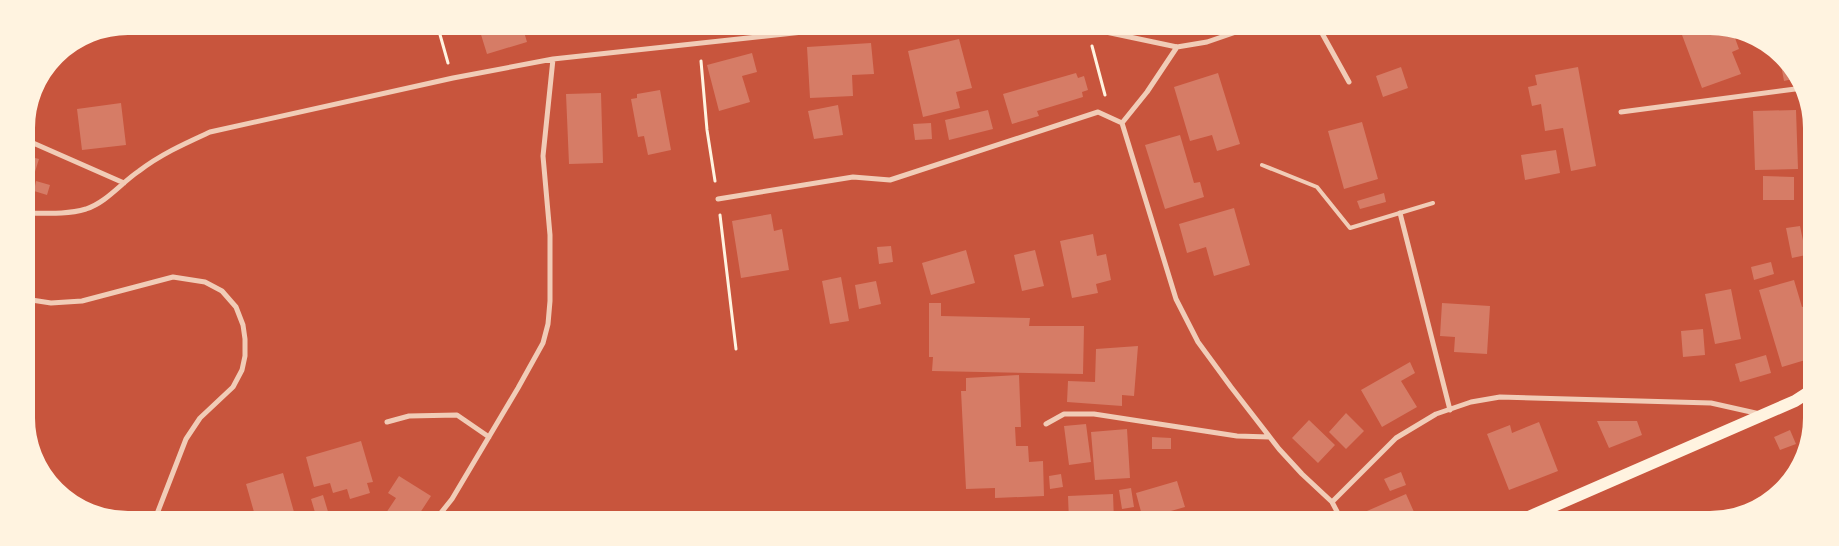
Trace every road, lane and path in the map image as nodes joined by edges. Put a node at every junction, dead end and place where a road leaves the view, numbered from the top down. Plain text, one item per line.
1 (1087, 32) edge
2 (1110, 32) edge
3 (1234, 32) edge
4 (1321, 32) edge
5 (440, 33) edge
6 (797, 33) edge
7 (1177, 47) junction
8 (553, 59) junction
9 (453, 78) junction
10 (1349, 82) dead end
11 (1798, 89) edge
12 (1621, 112) dead end
13 (1110, 118) junction
14 (1122, 123) junction
15 (33, 143) edge
16 (1262, 165) dead end
17 (124, 183) junction
18 (718, 199) dead end
19 (1433, 203) dead end
20 (33, 213) edge
21 (1400, 213) junction
22 (32, 300) edge
23 (1806, 394) edge
24 (1450, 410) junction
25 (1763, 414) junction
26 (387, 422) dead end
27 (1046, 424) dead end
28 (489, 437) junction
29 (1269, 437) junction
30 (1332, 502) junction
31 (1338, 513) edge
32 (1537, 513) edge
33 (157, 514) edge
34 (440, 514) edge

1 - 13 path
2 - 7 street
3 - 7 street
4 - 10 street
5 - 9 path
6 - 8 street
7 - 14 street
8 - 9 street
8 - 28 street
9 - 17 street
11 - 12 street
13 - 14 street
13 - 18 street
14 - 29 street
15 - 17 street
16 - 21 lane
17 - 20 street
19 - 21 lane
21 - 24 street
22 - 33 street
23 - 25 main road
24 - 25 street
24 - 30 street
25 - 32 main road
26 - 28 street
27 - 29 street
28 - 34 street
29 - 30 street
30 - 31 street

